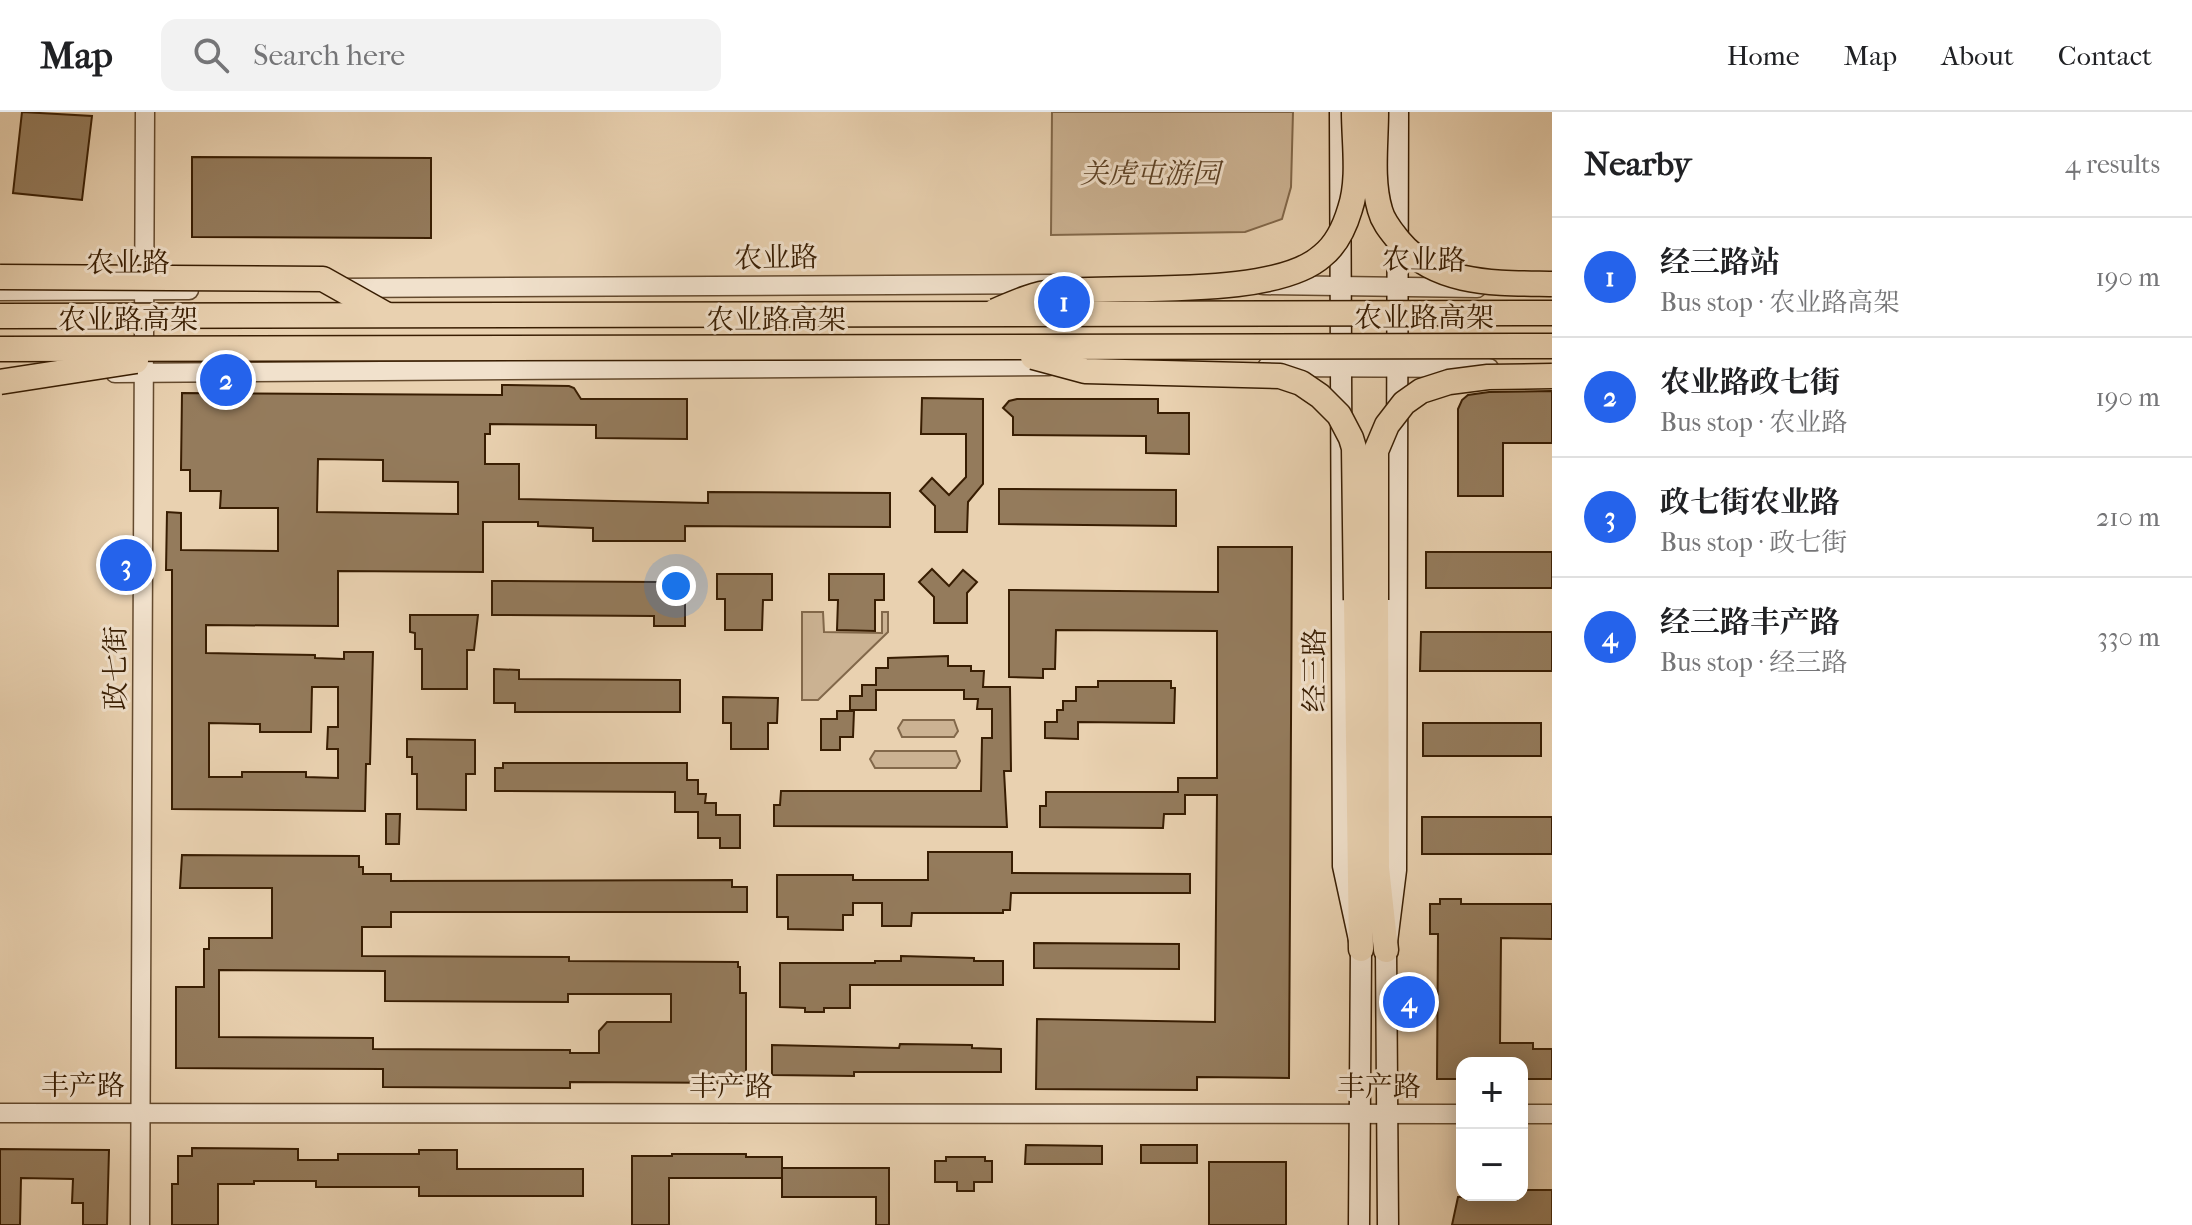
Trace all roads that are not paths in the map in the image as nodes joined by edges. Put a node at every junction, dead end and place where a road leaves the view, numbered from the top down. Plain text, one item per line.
1 (145, 112) edge
2 (1340, 112) edge
3 (1354, 112) edge
4 (1376, 112) edge
5 (1398, 112) edge
6 (0, 277) edge
7 (1341, 286) junction
8 (1552, 286) edge
9 (1397, 287) junction
10 (145, 290) junction
11 (0, 291) edge
12 (1552, 313) edge
13 (0, 316) edge
14 (389, 316) junction
15 (984, 316) junction
16 (1552, 346) edge
17 (1000, 348) junction
18 (0, 349) edge
19 (208, 349) junction
20 (1341, 367) junction
21 (1397, 368) junction
22 (1552, 368) edge
23 (0, 373) edge
24 (145, 373) junction
25 (1552, 376) edge
26 (0, 382) edge
27 (1366, 600) junction
28 (1361, 949) junction
29 (1386, 950) junction
30 (0, 1113) edge
31 (141, 1114) junction
32 (1360, 1114) junction
33 (1387, 1114) junction
34 (1456, 1114) edge
35 (1528, 1114) edge
36 (1552, 1114) edge
37 (140, 1225) edge
38 (1359, 1225) edge
39 (1388, 1225) edge

1 - 10 street, 政七街
2 - 7 main road, 经三路
3 - 15 highway, bridge
4 - 8 highway, bridge
5 - 9 main road
6 - 14 highway, bridge
7 - 9 street, 农业路
7 - 10 street, 农业路
7 - 20 main road, 经三路
8 - 9 street, 农业路
9 - 21 main road
10 - 11 street, 农业路
10 - 24 street, 政七街
12 - 15 highway, 农业路高架, bridge
13 - 14 highway, 农业路高架, bridge
14 - 15 highway, 农业路高架, bridge
16 - 17 highway, 农业路高架, bridge
17 - 19 highway, 农业路高架, bridge
17 - 27 highway, bridge
18 - 19 highway, 农业路高架, bridge
19 - 26 highway, bridge
20 - 21 street
20 - 24 street
20 - 28 main road, 经三路
21 - 22 street
21 - 29 main road
23 - 24 street
24 - 31 street, 政七街
25 - 27 highway, bridge
27 - 28 highway
27 - 29 highway
28 - 32 main road, 经三路
29 - 33 main road
30 - 31 street, 丰产路
31 - 32 street, 丰产路
31 - 37 street, 政七街
32 - 33 street, 丰产路
32 - 38 main road, 经三路
33 - 34 street, 丰产路
33 - 39 main road
35 - 36 street

